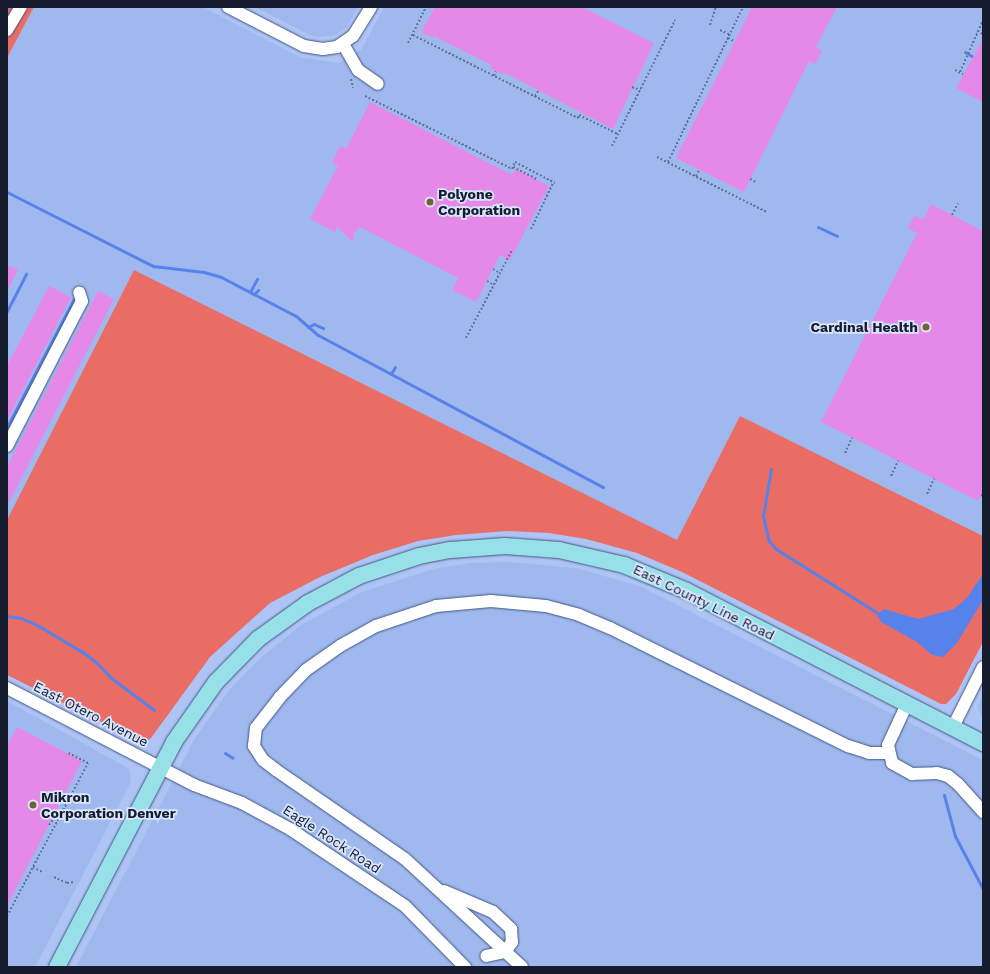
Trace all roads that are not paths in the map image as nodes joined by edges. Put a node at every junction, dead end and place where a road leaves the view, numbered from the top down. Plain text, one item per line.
1 (21, 7) edge
2 (228, 7) edge
3 (371, 7) edge
4 (7, 30) edge
5 (343, 44) junction
6 (378, 84) dead end
7 (79, 292) dead end
8 (7, 446) edge
9 (983, 667) edge
10 (7, 688) edge
11 (907, 704) junction
12 (953, 727) junction
13 (983, 743) edge
14 (888, 753) junction
15 (161, 768) junction
16 (983, 812) edge
17 (440, 889) junction
18 (487, 936) junction
19 (505, 952) junction
20 (485, 962) edge
21 (57, 967) edge
22 (466, 967) edge
23 (522, 967) edge

1 - 4 street
2 - 5 street
3 - 5 street
5 - 6 street
7 - 8 street
9 - 12 street
10 - 15 street, East Otero Avenue
11 - 12 main road, East County Line Road
11 - 14 street
11 - 15 main road, East County Line Road
12 - 13 main road, East County Line Road
14 - 16 street
14 - 17 street
15 - 21 main road, East County Line Road
15 - 22 street, Eagle Rock Road
17 - 18 street
17 - 19 street
18 - 19 street
18 - 20 street
19 - 20 street
19 - 23 street

